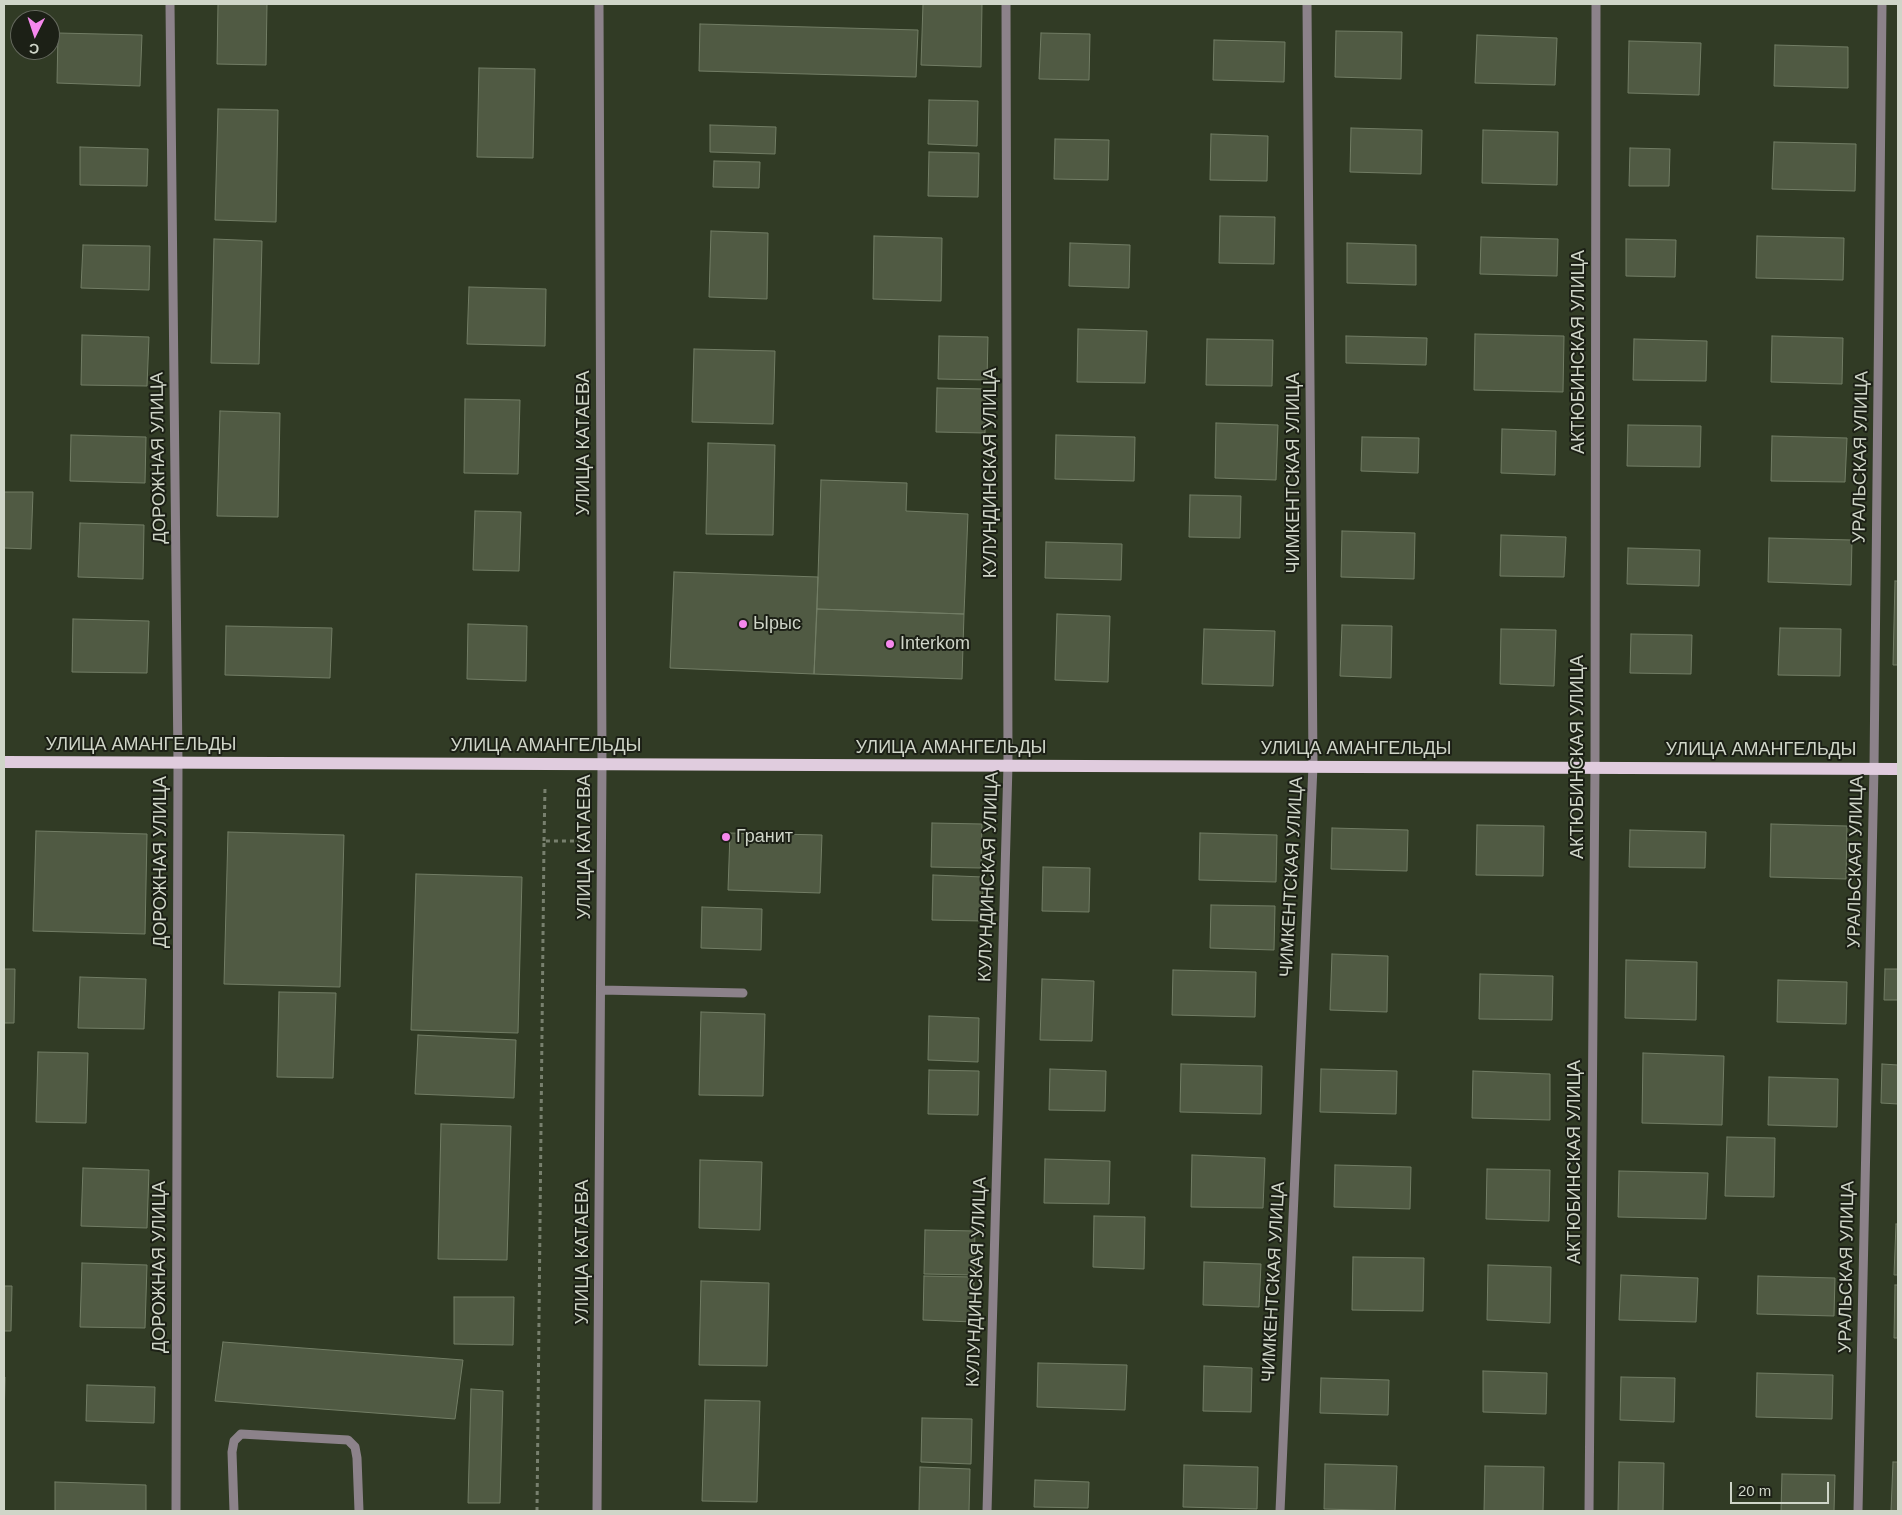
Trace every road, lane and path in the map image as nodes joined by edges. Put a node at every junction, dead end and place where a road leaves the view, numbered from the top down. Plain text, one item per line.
1 (170, 4) edge
2 (598, 4) edge
3 (1006, 4) edge
4 (1308, 4) edge
5 (1596, 4) edge
6 (1882, 4) edge
7 (4, 762) edge
8 (178, 763) junction
9 (546, 763) junction
10 (602, 764) junction
11 (1008, 766) junction
12 (1313, 766) junction
13 (1595, 767) junction
14 (1874, 768) junction
15 (1898, 768) edge
16 (544, 841) junction
17 (602, 842) junction
18 (601, 990) junction
19 (743, 993) dead end
20 (176, 1511) edge
21 (234, 1511) edge
22 (359, 1511) edge
23 (537, 1511) edge
24 (597, 1511) edge
25 (987, 1511) edge
26 (1280, 1511) edge
27 (1589, 1511) edge
28 (1858, 1511) edge

1 - 8 street, ДОРОЖНАЯ УЛИЦА
2 - 10 street, УЛИЦА КАТАЕВА
3 - 11 street, КУЛУНДИНСКАЯ УЛИЦА
4 - 12 street, ЧИМКЕНТСКАЯ УЛИЦА
5 - 13 street, АКТЮБИНСКАЯ УЛИЦА
6 - 14 street, УРАЛЬСКАЯ УЛИЦА
7 - 8 main road, УЛИЦА АМАНГЕЛЬДЫ
8 - 9 main road, УЛИЦА АМАНГЕЛЬДЫ
8 - 20 street, ДОРОЖНАЯ УЛИЦА
9 - 10 main road, УЛИЦА АМАНГЕЛЬДЫ
9 - 16 path
10 - 11 main road, УЛИЦА АМАНГЕЛЬДЫ
10 - 17 street, УЛИЦА КАТАЕВА
11 - 12 main road, УЛИЦА АМАНГЕЛЬДЫ
11 - 25 street, КУЛУНДИНСКАЯ УЛИЦА
12 - 13 main road, УЛИЦА АМАНГЕЛЬДЫ
12 - 26 street, ЧИМКЕНТСКАЯ УЛИЦА
13 - 14 main road, УЛИЦА АМАНГЕЛЬДЫ
13 - 27 street, АКТЮБИНСКАЯ УЛИЦА
14 - 15 main road, УЛИЦА АМАНГЕЛЬДЫ
14 - 28 street, УРАЛЬСКАЯ УЛИЦА
16 - 17 path
16 - 23 path
17 - 18 street, УЛИЦА КАТАЕВА
18 - 19 street
18 - 24 street, УЛИЦА КАТАЕВА
21 - 22 street

